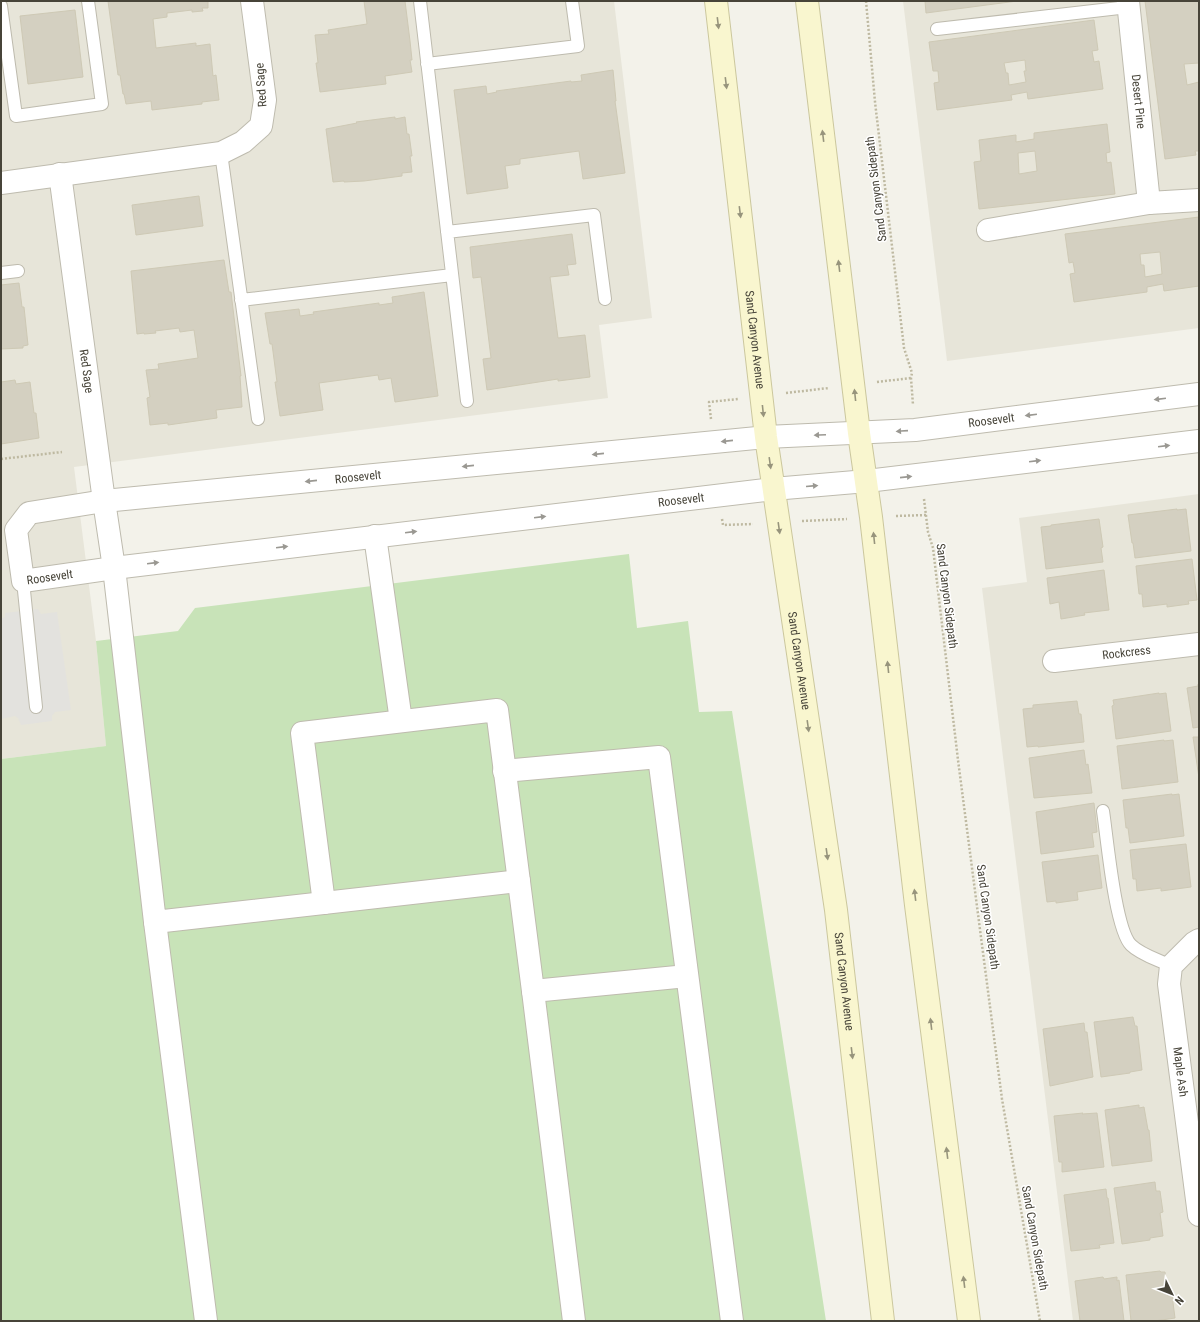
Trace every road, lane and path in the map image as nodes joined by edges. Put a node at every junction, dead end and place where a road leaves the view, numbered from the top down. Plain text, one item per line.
1 (88, 1) edge
2 (252, 1) edge
3 (420, 1) edge
4 (572, 1) edge
5 (716, 1) edge
6 (807, 1) edge
7 (866, 1) edge
8 (1128, 4) edge
9 (1, 6) edge
10 (937, 29) dead end
11 (427, 64) junction
12 (221, 153) junction
13 (60, 174) junction
14 (1, 183) edge
15 (1199, 200) edge
16 (1149, 203) junction
17 (988, 230) dead end
18 (447, 232) junction
19 (18, 271) dead end
20 (1, 273) edge
21 (452, 275) junction
22 (605, 299) dead end
23 (242, 300) junction
24 (912, 373) dead end
25 (1199, 394) edge
26 (467, 401) dead end
27 (258, 419) dead end
28 (859, 433) junction
29 (766, 437) junction
30 (1199, 441) edge
31 (62, 452) dead end
32 (1, 459) edge
33 (867, 481) junction
34 (773, 489) junction
35 (104, 502) junction
36 (926, 515) dead end
37 (375, 536) junction
38 (114, 568) junction
39 (22, 581) junction
40 (1199, 644) edge
41 (1054, 662) dead end
42 (36, 706) dead end
43 (401, 721) junction
44 (504, 771) junction
45 (1103, 811) dead end
46 (519, 881) junction
47 (324, 903) junction
48 (155, 922) junction
49 (1199, 940) edge
50 (1172, 966) junction
51 (687, 976) junction
52 (533, 991) junction
53 (1199, 1215) edge
54 (881, 1317) edge
55 (206, 1321) edge
56 (574, 1321) edge
57 (732, 1321) edge
58 (969, 1321) edge
59 (1040, 1321) edge

1 - 9 lane
2 - 12 street, Red Sage
3 - 11 lane
4 - 11 lane
5 -> 29 main road, Sand Canyon Avenue
28 -> 6 main road
7 - 24 path, Sand Canyon Sidepath
8 - 10 lane
8 - 16 street, Desert Pine
11 - 18 lane
12 - 13 street, Red Sage
12 - 23 lane
13 - 14 street, Red Sage
13 - 35 street, Red Sage
15 - 16 street
16 - 17 street
18 - 21 lane
18 - 22 lane
19 - 20 lane
21 - 23 lane
21 - 26 lane
23 - 27 lane
25 -> 28 street, Roosevelt
28 -> 29 street, Roosevelt
28 - 33 main road
29 -> 34 main road, Sand Canyon Avenue
29 -> 35 street, Roosevelt
33 -> 30 street, Roosevelt
31 - 32 path
34 -> 33 street, Roosevelt
58 -> 33 main road
37 -> 34 street, Roosevelt
34 -> 54 main road, Sand Canyon Avenue
35 - 38 street, Red Sage
35 - 39 street, Roosevelt
36 - 59 path, Sand Canyon Sidepath
38 -> 37 street, Roosevelt
37 - 43 street
38 - 39 street, Roosevelt
38 - 48 street, Red Sage
39 - 42 lane
40 - 41 street, Rockcress
43 - 44 street
43 - 47 street
44 - 46 street
44 - 51 street
45 - 50 lane
46 - 47 street
46 - 52 street
47 - 48 street
48 - 55 street, Red Sage
49 - 50 street
50 - 53 street, Maple Ash
51 - 52 street
51 - 57 street
52 - 56 street

